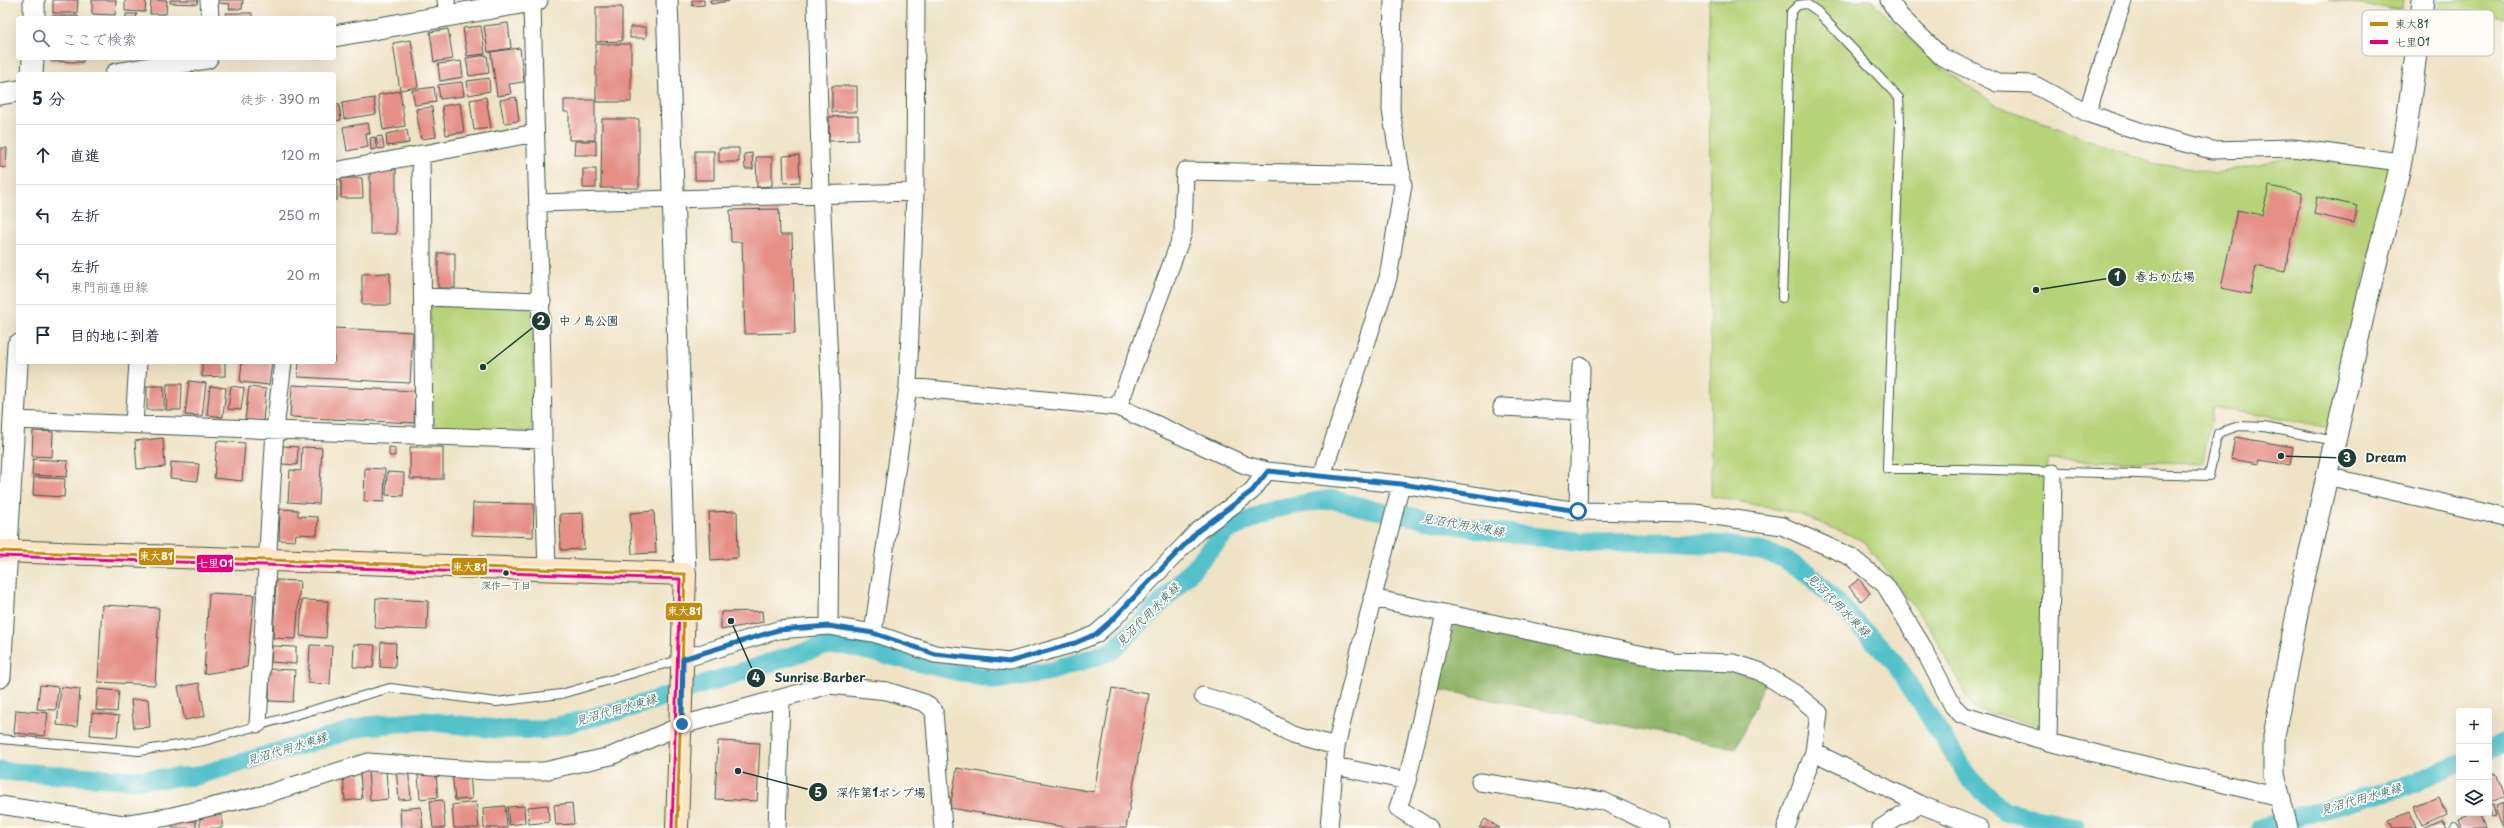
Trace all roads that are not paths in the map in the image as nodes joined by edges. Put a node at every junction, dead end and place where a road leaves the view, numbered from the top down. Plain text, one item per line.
1 (34, 0) edge
2 (209, 0) edge
3 (535, 0) edge
4 (667, 0) edge
5 (816, 0) edge
6 (916, 0) edge
7 (1393, 0) edge
8 (1889, 0) edge
9 (2123, 0) edge
10 (2423, 0) edge
11 (447, 8) edge
12 (2422, 10) edge
13 (34, 16) edge
14 (210, 16) edge
15 (336, 36) edge
16 (2416, 56) edge
17 (33, 60) edge
18 (199, 60) edge
19 (154, 71) edge
20 (32, 72) edge
21 (141, 72) edge
22 (16, 91) edge
23 (0, 94) edge
24 (2087, 112) junction
25 (534, 133) junction
26 (421, 154) junction
27 (2400, 162) junction
28 (336, 171) edge
29 (1402, 175) junction
30 (915, 192) junction
31 (821, 194) junction
32 (673, 199) junction
33 (538, 203) junction
34 (423, 297) junction
35 (1782, 298) dead end
36 (542, 301) junction
37 (17, 364) edge
38 (138, 364) edge
39 (283, 364) edge
40 (1581, 366) dead end
41 (908, 387) junction
42 (1118, 407) junction
43 (1502, 407) dead end
44 (1581, 411) junction
45 (14, 420) junction
46 (134, 424) junction
47 (275, 429) junction
48 (424, 436) junction
49 (543, 440) junction
50 (2335, 441) junction
51 (1268, 471) junction
52 (2054, 473) junction
53 (1322, 475) junction
54 (2327, 476) junction
55 (1399, 490) junction
56 (1578, 511) junction
57 (2504, 517) edge
58 (4, 550) edge
59 (268, 560) junction
60 (547, 570) junction
61 (685, 574) junction
62 (1372, 598) junction
63 (1445, 614) junction
64 (829, 626) junction
65 (873, 633) junction
66 (683, 664) junction
67 (0, 677) edge
68 (1203, 696) dead end
69 (781, 698) junction
70 (258, 724) junction
71 (682, 724) junction
72 (0, 739) edge
73 (2048, 742) junction
74 (1336, 746) junction
75 (1814, 752) junction
76 (1335, 766) junction
77 (1407, 781) junction
78 (1480, 782) dead end
79 (2280, 801) junction
80 (1919, 804) junction
81 (0, 805) edge
82 (677, 828) edge
83 (777, 828) edge
84 (943, 828) edge
85 (1329, 828) edge
86 (1430, 828) edge
87 (1661, 828) edge
88 (1786, 828) edge
89 (1881, 828) edge
90 (1980, 828) edge
91 (2287, 828) edge

1 - 13 street
2 - 14 street
3 - 11 street
3 - 25 street
4 - 32 street
5 - 31 street
6 - 30 street
7 - 29 street
8 - 24 street
9 - 24 street
10 - 12 street
11 - 15 street
16 - 27 street
17 - 20 street
18 - 19 street
19 - 21 street
22 - 23 street
24 - 27 street
25 - 26 street
25 - 33 street
26 - 28 street
26 - 34 street
27 - 50 street
29 - 42 street
29 - 53 street
30 - 31 street
30 - 41 street
31 - 32 street
31 - 64 street
32 - 33 street
32 - 61 street
33 - 36 street
34 - 36 street
34 - 48 street
35 - 52 lane
36 - 49 street
37 - 45 street
38 - 46 street
39 - 47 street
40 - 44 street
41 - 42 street
41 - 65 street
42 - 51 street
43 - 44 street
44 - 56 street
45 - 46 street
45 - 58 street
46 - 47 street
47 - 48 street
47 - 59 street
48 - 49 street
49 - 60 street
50 - 52 lane
50 - 54 street
51 - 53 street
51 - 65 street
52 - 73 street
53 - 55 street
54 - 57 street
54 - 79 street
55 - 56 street
55 - 62 street
56 - 73 street
58 - 59 main road
58 - 67 street
59 - 60 main road
59 - 70 street
60 - 61 main road
61 - 66 main road
62 - 63 street
62 - 74 street
63 - 75 street
63 - 77 street
64 - 65 street
64 - 66 street
66 - 70 lane
66 - 71 main road
68 - 74 street
69 - 71 street
69 - 83 street
69 - 84 street
70 - 72 lane
71 - 81 street
71 - 82 main road
73 - 79 street
74 - 76 street
75 - 80 street
75 - 88 street
76 - 77 street
76 - 85 street
77 - 86 street
78 - 87 street
79 - 91 street
80 - 89 street
80 - 90 street

